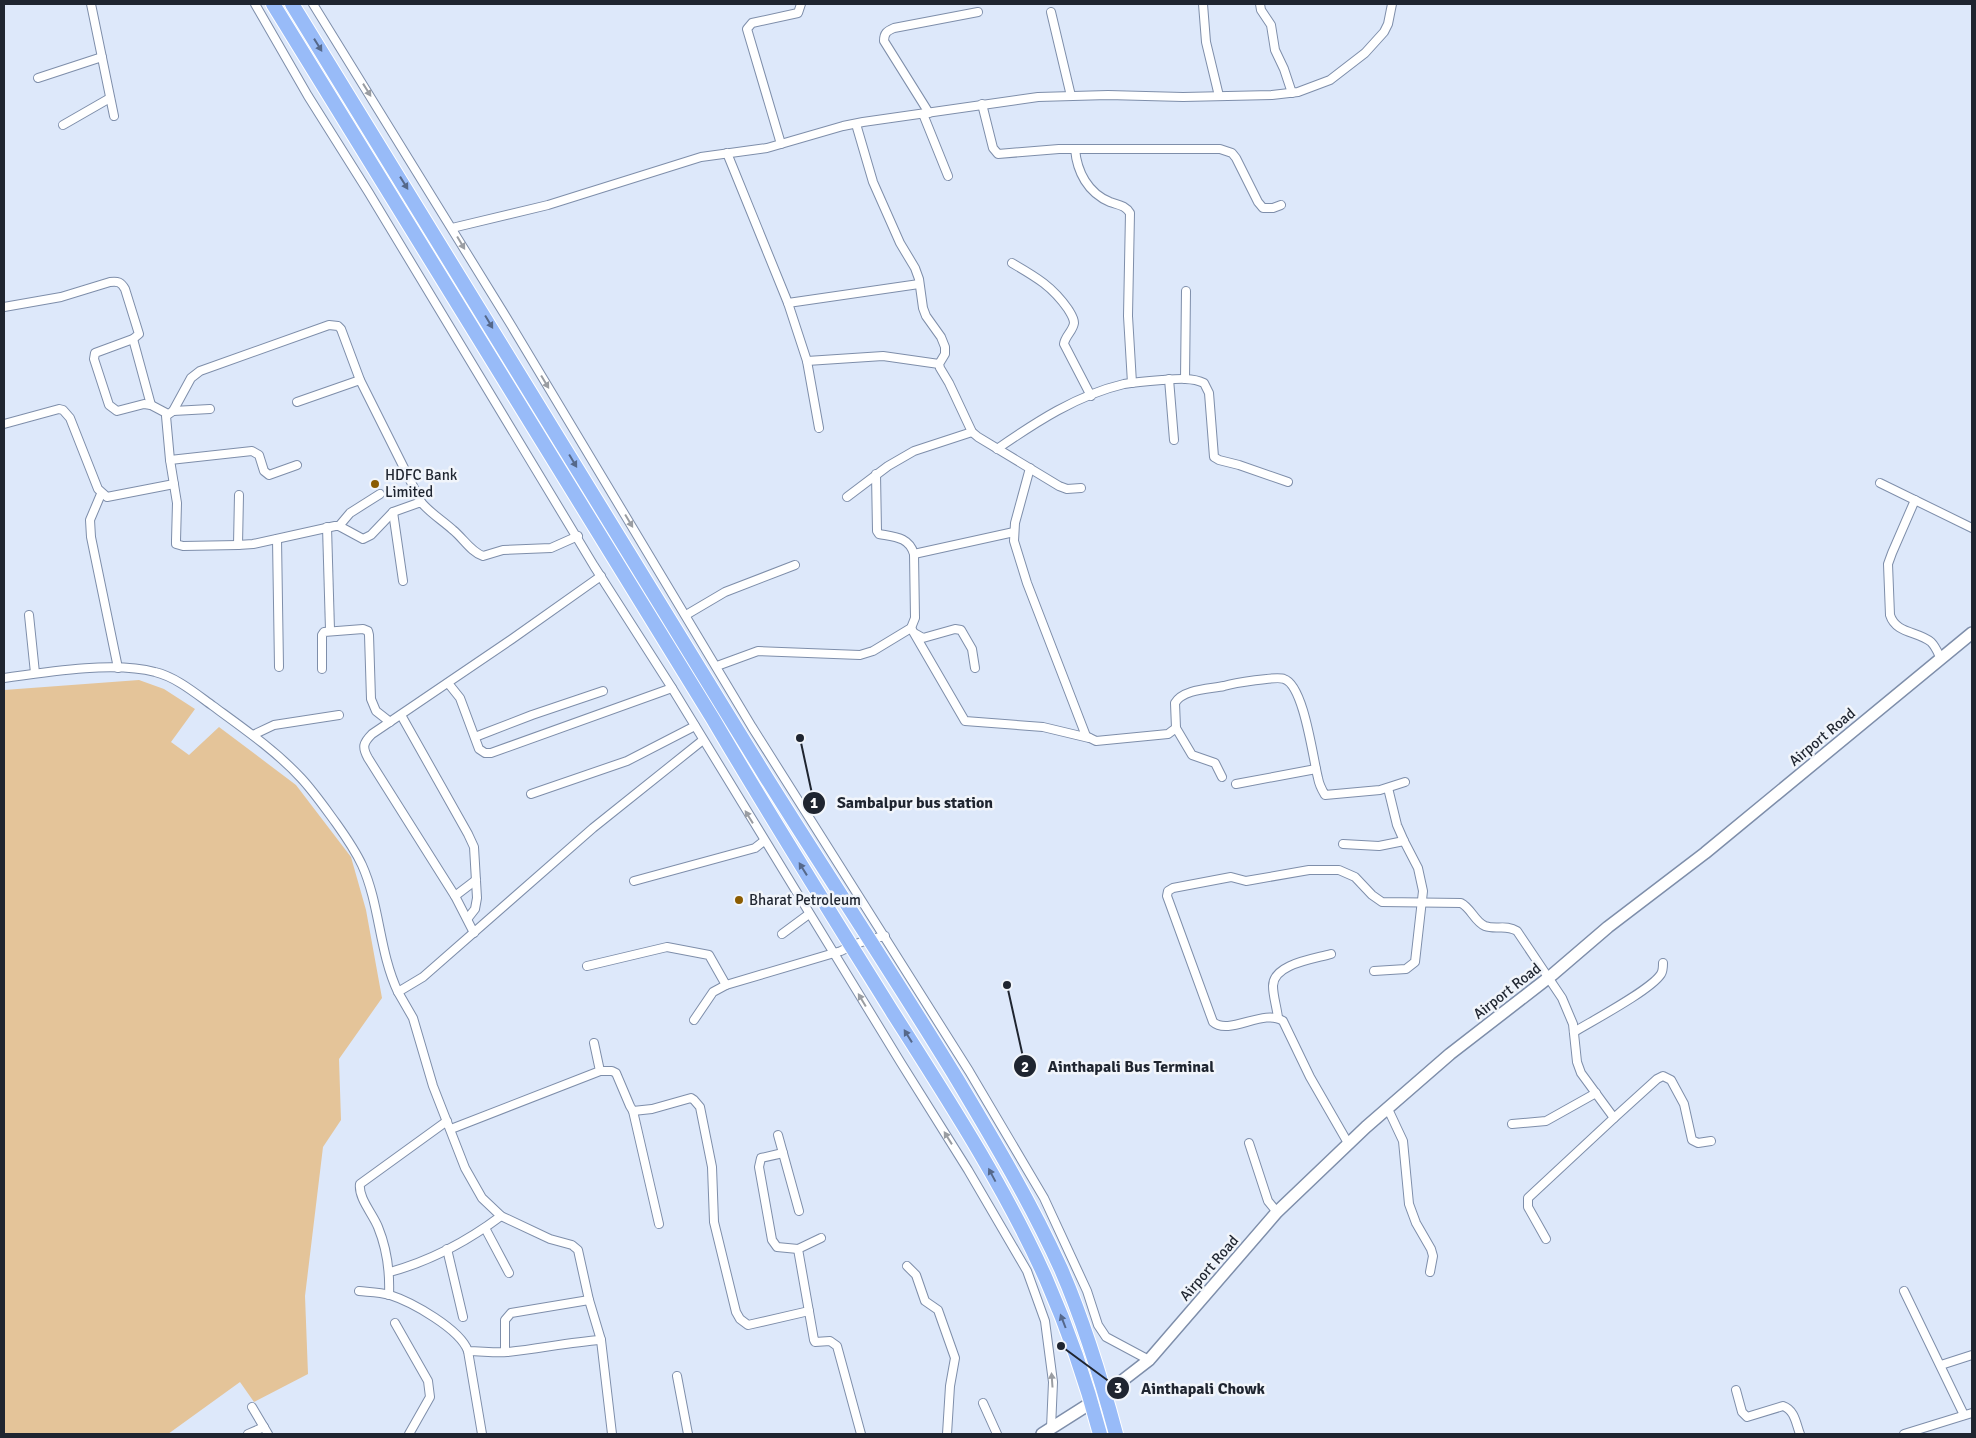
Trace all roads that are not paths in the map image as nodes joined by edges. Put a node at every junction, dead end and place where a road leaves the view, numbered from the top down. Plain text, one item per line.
1 (91, 4) edge
2 (254, 4) edge
3 (273, 4) edge
4 (292, 4) edge
5 (313, 4) edge
6 (801, 4) edge
7 (1202, 4) edge
8 (1260, 4) edge
9 (1392, 4) edge
10 (978, 12) dead end
11 (1050, 12) dead end
12 (102, 57) junction
13 (38, 78) dead end
14 (1292, 93) junction
15 (1072, 96) junction
16 (1219, 96) junction
17 (110, 98) junction
18 (982, 104) junction
19 (926, 113) junction
20 (114, 116) dead end
21 (856, 124) junction
22 (63, 126) dead end
23 (781, 144) junction
24 (1075, 149) junction
25 (727, 153) junction
26 (948, 176) dead end
27 (1281, 205) dead end
28 (452, 228) junction
29 (1012, 263) dead end
30 (920, 284) junction
31 (1186, 290) dead end
32 (788, 303) junction
33 (4, 307) edge
34 (133, 339) junction
35 (807, 362) junction
36 (939, 364) junction
37 (1169, 379) junction
38 (1185, 379) junction
39 (360, 380) junction
40 (1132, 383) junction
41 (1091, 396) junction
42 (297, 402) dead end
43 (151, 405) junction
44 (210, 409) dead end
45 (170, 412) junction
46 (4, 424) edge
47 (819, 428) dead end
48 (972, 432) junction
49 (1174, 440) dead end
50 (997, 448) junction
51 (170, 460) junction
52 (297, 465) dead end
53 (1030, 468) junction
54 (876, 474) junction
55 (1288, 482) dead end
56 (1880, 483) dead end
57 (174, 484) junction
58 (1080, 488) dead end
59 (102, 494) junction
60 (380, 494) dead end
61 (239, 495) dead end
62 (847, 497) dead end
63 (1915, 500) junction
64 (421, 502) junction
65 (393, 512) junction
66 (339, 526) junction
67 (328, 528) junction
68 (1972, 528) edge
69 (1014, 532) junction
70 (578, 536) junction
71 (277, 539) junction
72 (238, 545) junction
73 (914, 554) junction
74 (795, 565) dead end
75 (601, 576) junction
76 (404, 581) dead end
77 (29, 615) dead end
78 (686, 615) junction
79 (911, 628) junction
80 (330, 630) junction
81 (1972, 633) edge
82 (1941, 659) junction
83 (716, 666) junction
84 (279, 667) dead end
85 (118, 668) junction
86 (975, 668) dead end
87 (322, 669) dead end
88 (36, 673) junction
89 (4, 678) edge
90 (448, 683) junction
91 (672, 688) junction
92 (603, 691) dead end
93 (339, 715) dead end
94 (401, 715) junction
95 (390, 722) junction
96 (695, 726) junction
97 (1176, 728) junction
98 (253, 735) junction
99 (475, 737) junction
100 (1089, 738) junction
101 (703, 740) junction
102 (1316, 769) junction
103 (1222, 777) dead end
104 (1405, 782) dead end
105 (1236, 784) dead end
106 (1388, 788) junction
107 (531, 794) dead end
108 (764, 840) junction
109 (1404, 841) junction
110 (1343, 844) dead end
111 (476, 880) junction
112 (634, 882) dead end
113 (456, 896) junction
114 (1423, 903) junction
115 (809, 914) junction
116 (468, 918) junction
117 (474, 933) junction
118 (782, 934) dead end
119 (885, 936) junction
120 (869, 939) junction
121 (851, 945) junction
122 (833, 952) junction
123 (1331, 954) dead end
124 (1663, 963) dead end
125 (587, 966) dead end
126 (1374, 971) dead end
127 (1548, 978) junction
128 (726, 985) junction
129 (398, 992) junction
130 (1278, 1018) junction
131 (694, 1020) dead end
132 (1574, 1032) junction
133 (594, 1043) dead end
134 (600, 1071) junction
135 (1596, 1094) junction
136 (1388, 1109) junction
137 (633, 1111) junction
138 (1611, 1114) junction
139 (447, 1120) junction
140 (1512, 1124) dead end
141 (451, 1129) junction
142 (778, 1134) dead end
143 (1711, 1141) dead end
144 (1348, 1142) junction
145 (1249, 1144) dead end
146 (783, 1153) junction
147 (799, 1211) dead end
148 (1277, 1212) junction
149 (501, 1216) junction
150 (659, 1224) dead end
151 (484, 1228) junction
152 (821, 1238) dead end
153 (1546, 1239) dead end
154 (447, 1249) junction
155 (798, 1249) junction
156 (908, 1266) dead end
157 (390, 1272) junction
158 (1430, 1272) dead end
159 (509, 1273) dead end
160 (359, 1291) dead end
161 (1904, 1291) dead end
162 (389, 1295) junction
163 (589, 1300) junction
164 (809, 1311) junction
165 (463, 1316) dead end
166 (395, 1323) dead end
167 (601, 1340) junction
168 (468, 1351) junction
169 (505, 1352) junction
170 (1972, 1355) edge
171 (1149, 1360) junction
172 (1941, 1365) junction
173 (676, 1376) dead end
174 (1736, 1390) dead end
175 (1105, 1394) junction
176 (983, 1403) dead end
177 (1091, 1403) junction
178 (252, 1408) dead end
179 (1968, 1414) edge
180 (266, 1431) edge
181 (1047, 1431) edge
182 (248, 1434) edge
183 (409, 1434) edge
184 (482, 1434) edge
185 (612, 1434) edge
186 (688, 1434) edge
187 (861, 1434) edge
188 (946, 1434) edge
189 (997, 1434) edge
190 (1100, 1434) edge
191 (1116, 1434) edge
192 (1800, 1434) edge
193 (1904, 1434) edge

1 - 12 street
2 - 70 street
121 -> 3 highway
4 -> 120 highway
5 -> 28 street
6 - 23 street
7 - 16 street
8 - 14 street
9 - 14 street
10 - 19 street
11 - 15 street
12 - 13 street
12 - 17 street
14 - 16 street
15 - 16 street
15 - 18 street
17 - 20 street
17 - 22 street
18 - 19 street
18 - 24 street
19 - 21 street
19 - 26 street
21 - 23 street
21 - 30 street
23 - 25 street
24 - 27 street
24 - 40 street
25 - 28 street
25 - 32 street
28 -> 78 street
29 - 41 street
30 - 32 street
30 - 36 street
31 - 38 street
32 - 35 street
33 - 34 street
34 - 43 street
34 - 43 street
35 - 36 street
35 - 47 street
36 - 48 street
37 - 38 street
37 - 40 street
37 - 49 street
38 - 55 street
39 - 42 street
39 - 45 street
39 - 64 street
40 - 41 street
41 - 50 street
43 - 45 street
44 - 45 street
45 - 51 street
46 - 59 street
48 - 50 street
48 - 54 street
50 - 53 street
51 - 52 street
51 - 57 street
53 - 58 street
53 - 69 street
54 - 62 street
54 - 73 street
56 - 63 street
57 - 59 street
57 - 72 street
59 - 85 street
60 - 66 street
61 - 72 street
63 - 68 street
63 - 82 street
64 - 65 street
64 - 70 street
65 - 66 street
65 - 76 street
66 - 67 street
67 - 71 street
67 - 80 street
69 - 73 street
69 - 100 street
70 - 75 street
71 - 72 street
71 - 84 street
73 - 79 street
74 - 78 street
75 - 90 street
75 - 91 street
77 - 88 street
78 - 83 street
79 - 83 street
79 - 86 street
79 - 100 street
80 - 87 street
80 - 95 street
81 - 82 main road, Airport Road
82 - 127 main road, Airport Road
83 - 119 street
85 - 88 street
85 - 98 street
88 - 89 street
90 - 94 street
90 - 99 street
91 - 96 street
91 - 99 street
92 - 99 street
93 - 98 street
94 - 95 street
94 - 111 street
95 - 113 street
96 - 101 street
96 - 107 street
97 - 100 street
97 - 102 street
97 - 103 street
98 - 129 street
108 -> 101 street
101 - 117 street
102 - 105 street
102 - 106 street
104 - 106 street
106 - 109 street
108 - 112 street
108 - 115 street
109 - 110 street
109 - 114 street
111 - 113 street
111 - 116 street
113 - 116 street
114 - 126 street
114 - 127 street
114 - 130 street
115 - 118 street
115 - 122 street
116 - 117 street
117 - 129 street
119 - 120 street
119 - 171 street
120 - 121 street
120 - 175 highway
121 - 122 street
177 -> 121 highway
122 - 128 street
181 -> 122 street
123 - 130 street
124 - 132 street
125 - 128 street
127 - 132 street
127 - 136 main road, Airport Road
128 - 131 street
129 - 139 street
130 - 144 street
132 - 135 street
133 - 134 street
134 - 137 street
134 - 141 street
135 - 138 street
135 - 140 street
136 - 144 main road, Airport Road
136 - 158 street
137 - 150 street
137 - 164 street
138 - 143 street
138 - 153 street
139 - 141 street
139 - 157 street
141 - 149 street
142 - 146 street
144 - 148 main road, Airport Road
145 - 148 street
146 - 147 street
146 - 155 street
148 - 171 main road, Airport Road
149 - 151 street
149 - 163 street
151 - 154 street
151 - 159 street
152 - 155 street
154 - 157 street
154 - 165 street
155 - 164 street
156 - 188 street
157 - 162 street
160 - 162 street
161 - 172 street
162 - 168 street
163 - 167 street
163 - 169 street
164 - 187 street
166 - 183 street
167 - 169 street
167 - 185 street
168 - 169 street
168 - 184 street
170 - 172 street
171 - 175 main road, Airport Road
172 - 179 street
173 - 186 street
174 - 192 street
175 - 177 main road, Airport Road
175 - 191 highway
176 - 189 street
177 - 181 main road, Airport Road
177 - 190 highway
178 - 180 street
179 - 193 street
180 - 182 street

